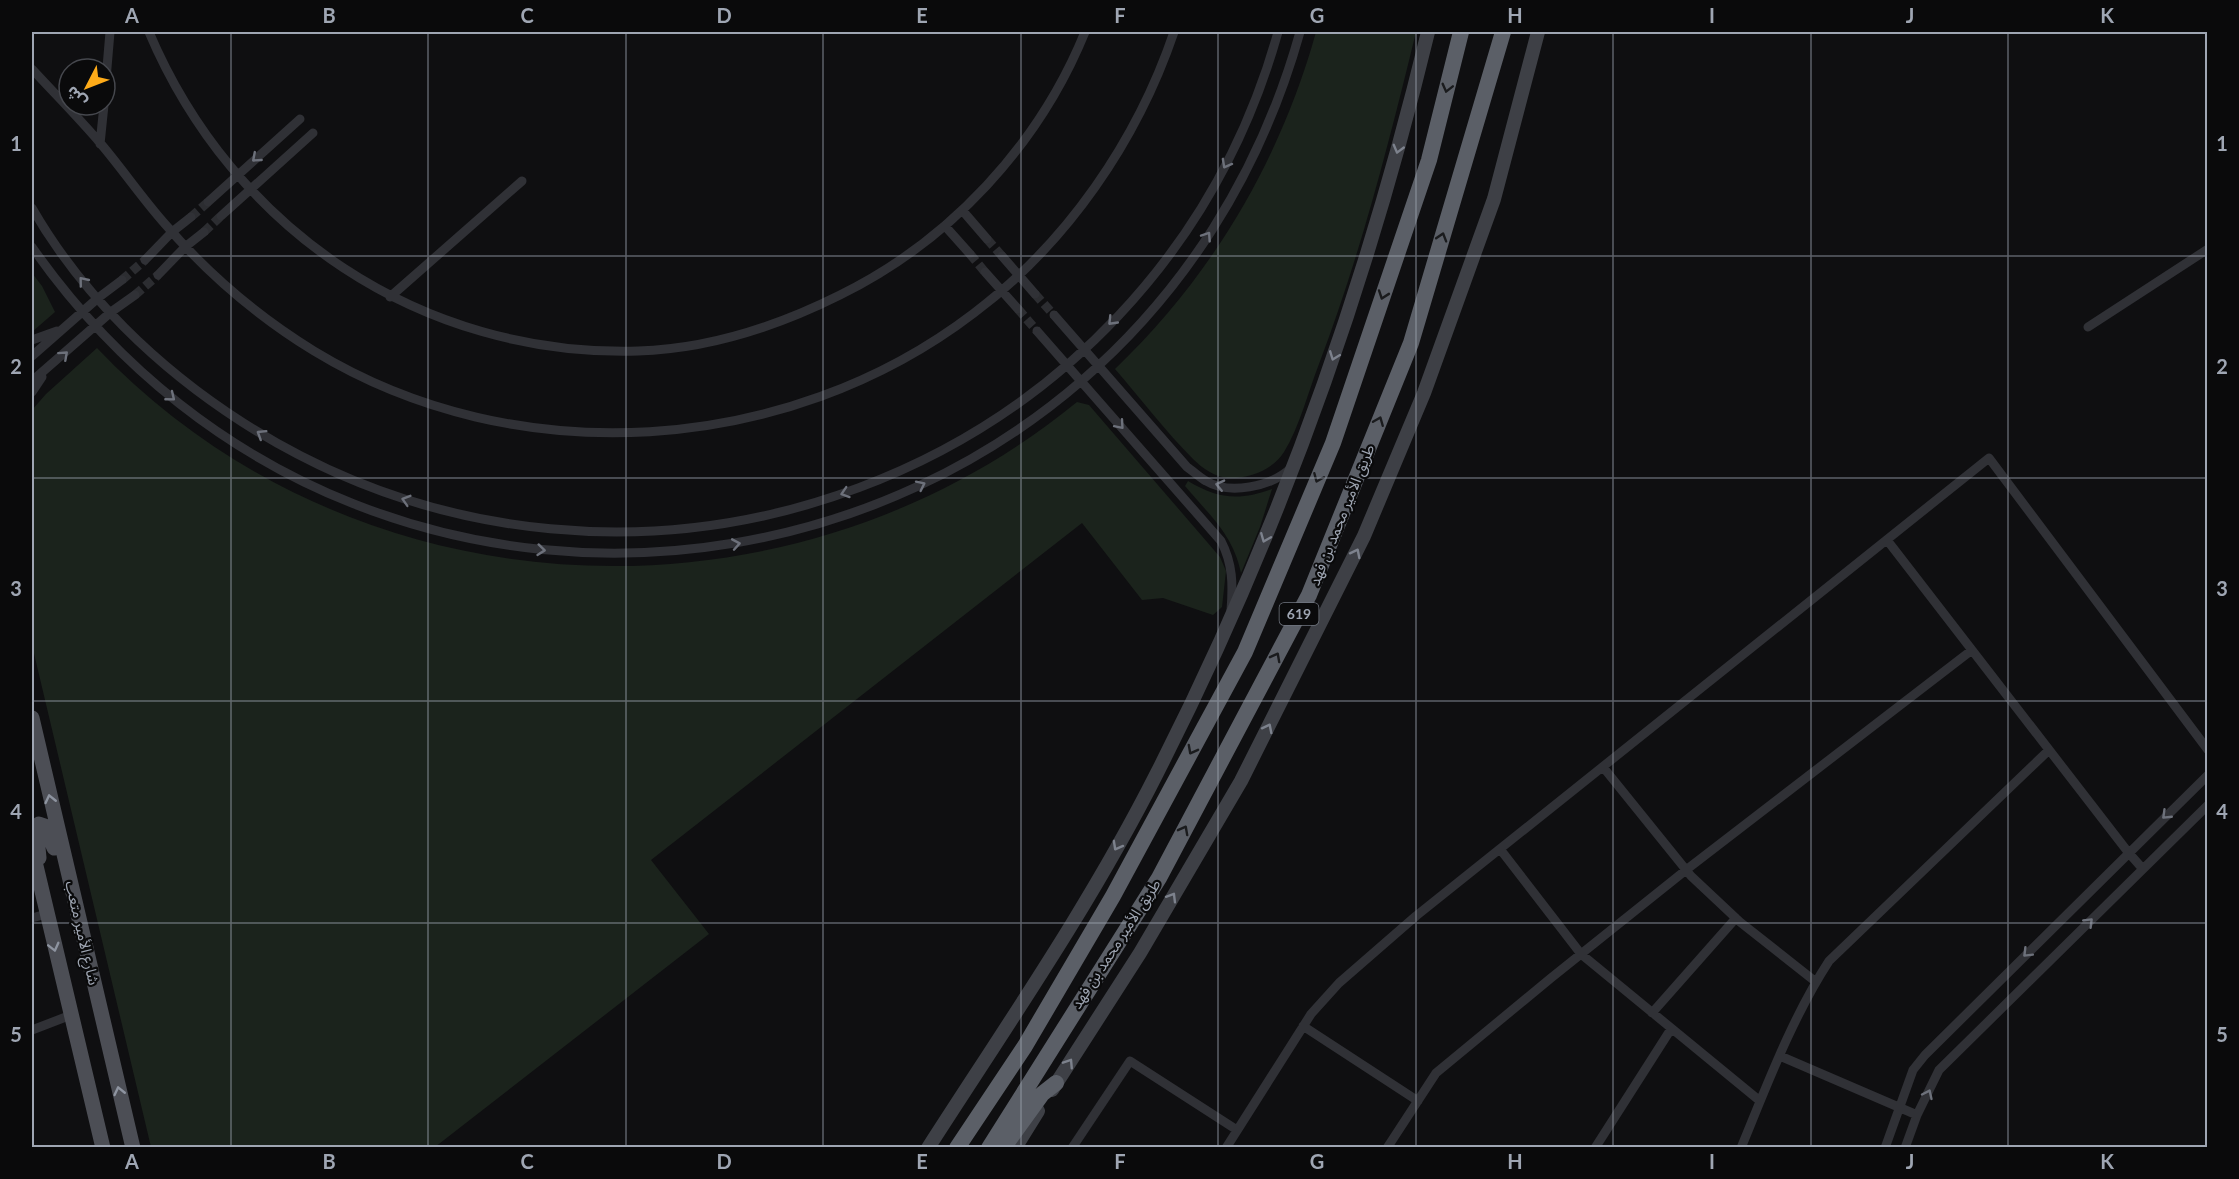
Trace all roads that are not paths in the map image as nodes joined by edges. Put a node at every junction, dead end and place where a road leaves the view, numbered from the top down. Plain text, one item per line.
1 (110, 32) edge
2 (149, 32) edge
3 (1085, 32) edge
4 (1174, 32) edge
5 (1278, 32) edge
6 (1300, 32) edge
7 (1428, 32) edge
8 (1461, 32) edge
9 (1503, 32) edge
10 (1538, 32) edge
11 (108, 57) edge
12 (32, 69) edge
13 (103, 117) edge
14 (300, 119) dead end
15 (313, 133) dead end
16 (100, 144) junction
17 (238, 174) junction
18 (522, 181) dead end
19 (251, 188) junction
20 (208, 202) tunnel mouth
21 (32, 207) edge
22 (962, 210) junction
23 (221, 216) tunnel mouth
24 (191, 217) tunnel mouth
25 (945, 226) junction
26 (172, 232) junction
27 (204, 232) tunnel mouth
28 (987, 239) tunnel mouth
29 (32, 247) edge
30 (185, 247) junction
31 (2208, 249) edge
32 (970, 254) tunnel mouth
33 (1002, 256) tunnel mouth
34 (145, 260) tunnel mouth
35 (985, 272) tunnel mouth
36 (1018, 274) junction
37 (158, 275) tunnel mouth
38 (122, 280) tunnel mouth
39 (1002, 290) junction
40 (1035, 294) tunnel mouth
41 (135, 295) tunnel mouth
42 (390, 297) junction
43 (98, 298) junction
44 (1018, 309) tunnel mouth
45 (82, 312) junction
46 (111, 312) junction
47 (1054, 315) tunnel mouth
48 (95, 326) junction
49 (2088, 327) dead end
50 (62, 330) junction
51 (1037, 331) tunnel mouth
52 (32, 340) edge
53 (1084, 349) junction
54 (32, 356) edge
55 (1067, 365) junction
56 (1098, 365) junction
57 (45, 371) junction
58 (32, 381) edge
59 (1081, 381) junction
60 (32, 392) edge
61 (1294, 465) junction
62 (1887, 540) junction
63 (1230, 624) junction
64 (1972, 650) junction
65 (32, 718) edge
66 (2049, 750) junction
67 (2208, 750) edge
68 (1603, 767) junction
69 (2208, 775) edge
70 (2208, 805) edge
71 (32, 849) edge
72 (1500, 849) junction
73 (2128, 852) junction
74 (2142, 868) junction
75 (1686, 870) junction
76 (39, 916) edge
77 (1736, 918) junction
78 (1581, 954) junction
79 (1816, 982) junction
80 (97, 995) junction
81 (1652, 1013) junction
82 (71, 1015) junction
83 (1303, 1026) junction
84 (1671, 1029) junction
85 (32, 1030) edge
86 (1780, 1056) junction
87 (1056, 1083) junction
88 (1418, 1101) junction
89 (1760, 1101) junction
90 (1901, 1108) junction
91 (1917, 1115) junction
92 (1237, 1130) junction
93 (103, 1148) edge
94 (133, 1148) edge
95 (928, 1148) edge
96 (957, 1148) edge
97 (988, 1148) edge
98 (1003, 1148) edge
99 (1015, 1148) edge
100 (1072, 1148) edge
101 (1226, 1148) edge
102 (1387, 1148) edge
103 (1595, 1148) edge
104 (1741, 1148) edge
105 (1885, 1148) edge
106 (1905, 1148) edge

1 - 11 street
2 - 17 street
3 - 22 street
4 - 36 street
5 -> 53 street
56 -> 6 street
7 -> 61 main road
8 -> 96 highway, طريق الأمير محمد بن فهد / 619
97 -> 9 highway, طريق الأمير محمد بن فهد / 619
87 -> 10 main road
12 - 16 street
13 - 16 street
14 -> 17 street
15 - 19 street
16 - 26 street
17 - 19 street
17 - 20 street
18 - 42 street
19 - 23 street
19 - 42 street
43 -> 21 street
22 - 25 street
22 - 28 street
24 - 26 street
25 - 32 street
25 - 42 street
26 - 30 street
26 - 34 street
27 - 30 street
29 - 45 street
30 - 37 street
30 - 39 street
31 - 49 street
33 - 36 street
35 - 39 street
36 - 39 street
36 - 40 street
38 - 43 street
39 - 44 street
41 - 46 street
43 - 45 street
43 - 46 street
45 - 48 street
45 - 50 street
46 - 48 street
55 -> 46 street
47 - 53 street
57 -> 48 street
48 -> 59 street
50 - 52 street
50 - 54 street
51 - 55 street
53 - 55 street
53 - 56 street
55 - 59 street
56 - 59 street
61 -> 56 street
57 - 58 street
57 - 60 street
59 -> 63 street
61 -> 63 main road
62 - 64 street
62 - 67 street
62 - 68 street
63 -> 95 main road
64 - 66 street
64 - 75 street
80 -> 65 main road, شارع الأمير متعب
66 - 73 street
66 - 79 street
68 - 72 street
68 - 75 street
69 -> 73 street
70 - 74 street
71 - 76 main road, شارع الأمير متعب
72 - 78 street
72 - 83 street
73 - 74 street
73 -> 90 street
91 -> 74 street
75 - 77 street
75 - 78 street
76 - 80 main road
76 -> 82 main road, شارع الأمير متعب
77 - 79 street
77 - 81 street
78 - 81 street
78 - 88 street
79 - 86 street
94 -> 80 main road, شارع الأمير متعب
81 - 84 street
82 - 85 street
82 - 93 main road, شارع الأمير متعب
83 - 88 street
83 - 92 street
84 - 89 street
84 - 103 street
86 - 89 street
86 - 90 street
87 - 98 highway
87 - 99 main road
88 - 102 street
89 - 104 street
90 - 91 street
90 - 105 street
91 - 106 street
92 - 100 street
92 - 101 street

